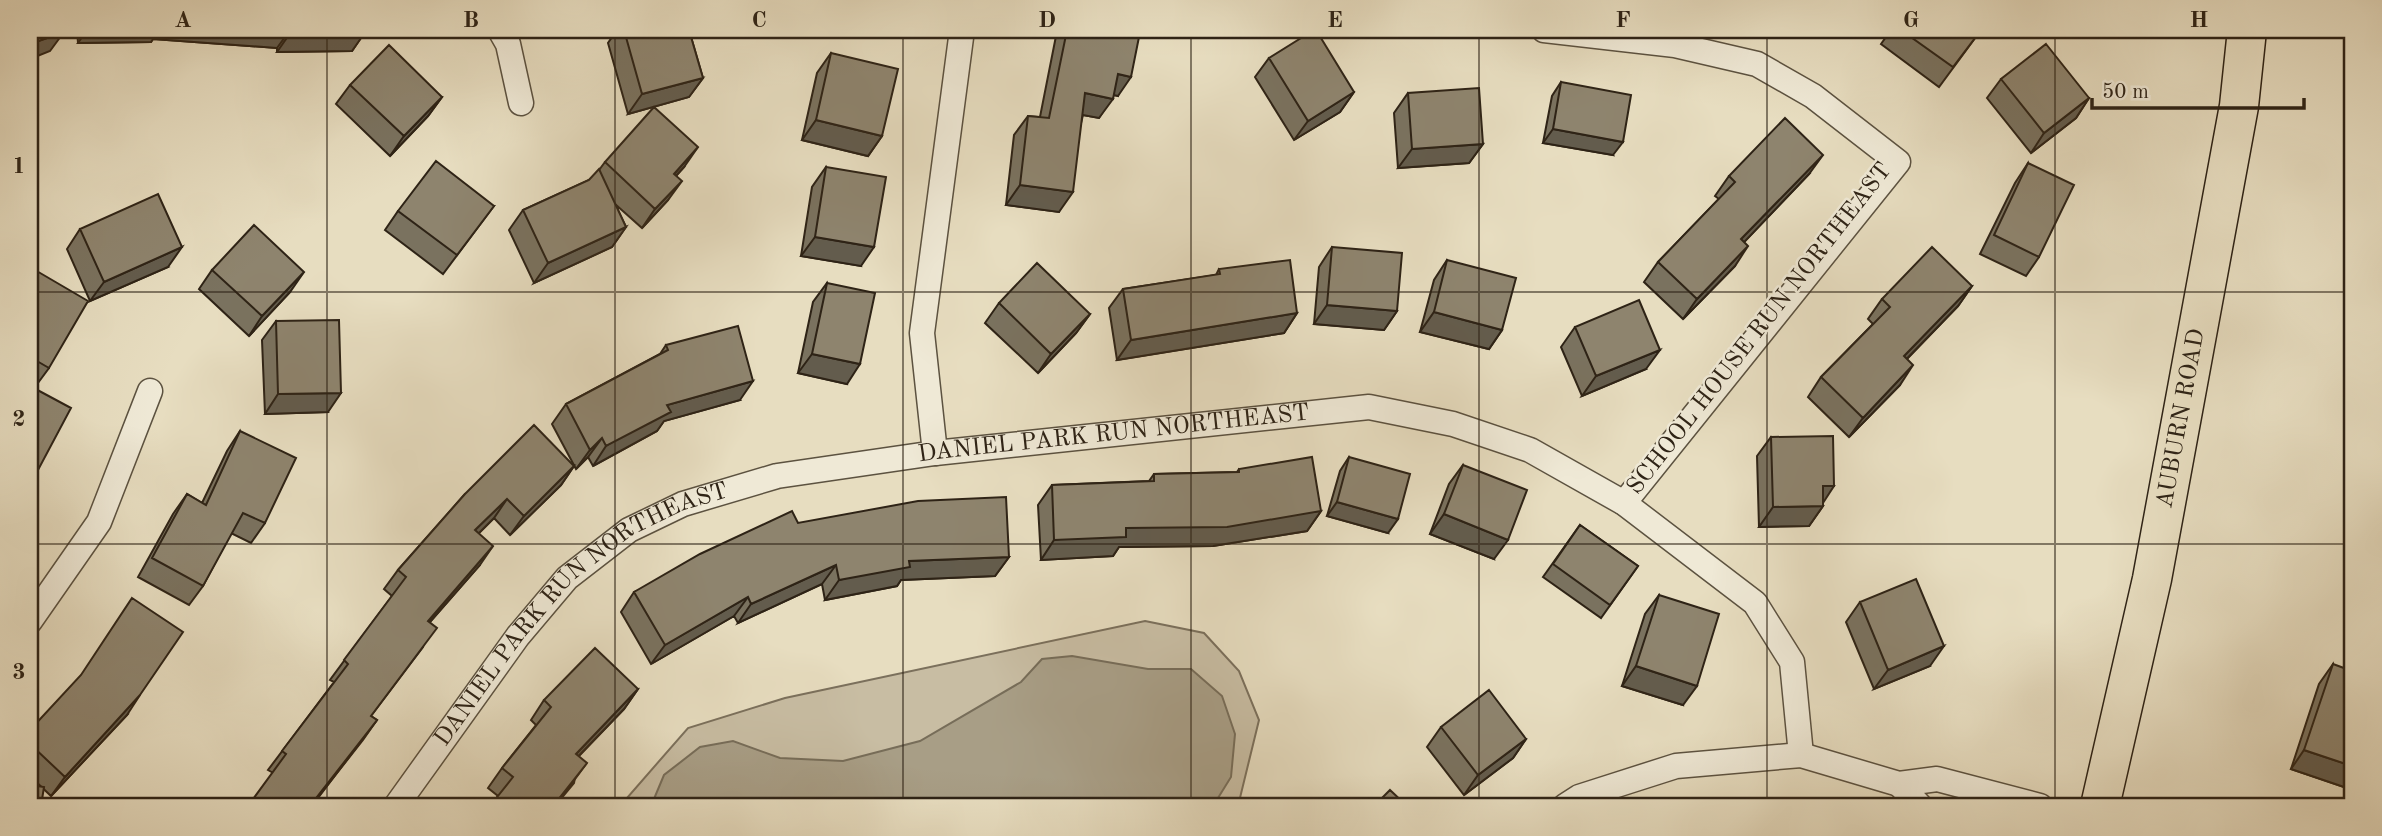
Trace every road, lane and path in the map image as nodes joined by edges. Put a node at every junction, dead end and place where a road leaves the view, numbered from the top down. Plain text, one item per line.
1 (500, 30) edge
2 (962, 30) edge
3 (1544, 30) edge
4 (2247, 30) edge
5 (521, 103) dead end
6 (150, 390) dead end
7 (935, 453) junction
8 (1624, 503) junction
9 (30, 621) edge
10 (1801, 755) junction
11 (1899, 785) junction
12 (396, 806) edge
13 (1565, 806) edge
14 (1920, 806) edge
15 (2040, 806) edge
16 (2100, 806) edge

1 - 5 street
2 - 7 street
3 - 8 street, SCHOOL HOUSE RUN NORTHEAST
4 - 16 main road, AUBURN ROAD
6 - 9 street
7 - 8 street, DANIEL PARK RUN NORTHEAST
7 - 12 street, DANIEL PARK RUN NORTHEAST
8 - 10 street, DANIEL PARK RUN NORTHEAST
10 - 11 street
10 - 13 street
11 - 14 street
11 - 15 street

